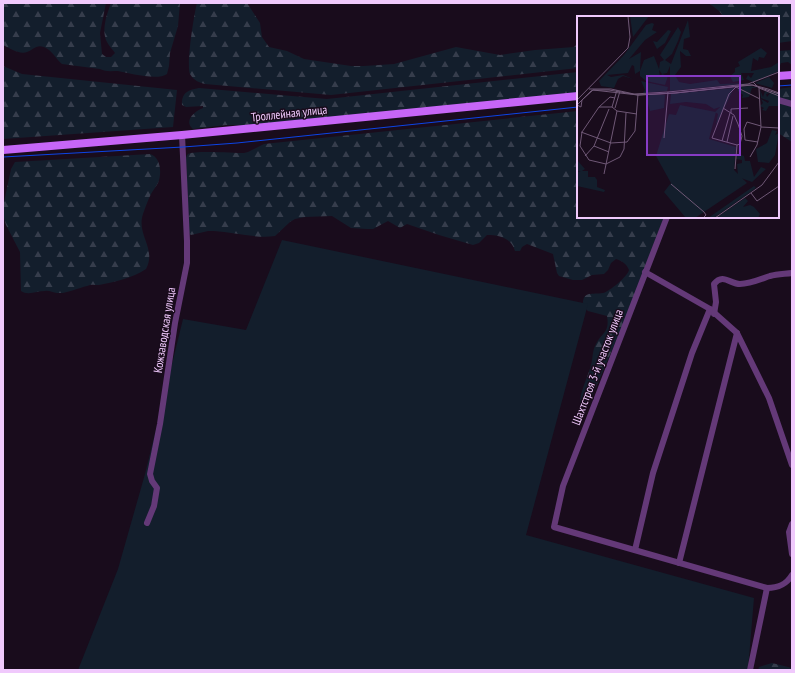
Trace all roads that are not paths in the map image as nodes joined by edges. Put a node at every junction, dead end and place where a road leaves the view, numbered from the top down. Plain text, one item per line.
1 (792, 75) edge
2 (779, 76) edge
3 (577, 96) edge
4 (779, 100) edge
5 (792, 104) edge
6 (182, 135) junction
7 (3, 150) edge
8 (667, 218) edge
9 (645, 272) junction
10 (792, 273) edge
11 (712, 312) junction
12 (737, 332) junction
13 (792, 466) edge
14 (147, 523) dead end
15 (792, 524) edge
16 (635, 550) junction
17 (792, 554) edge
18 (679, 563) junction
19 (792, 575) edge
20 (767, 588) junction
21 (750, 670) edge

1 - 2 street
3 - 6 street, Троллейная улица
4 - 5 street
6 - 7 street, Троллейная улица
6 - 14 street, Кожзаводская улица
8 - 9 street, Шахтстроя 3-й участок улица
9 - 11 street
9 - 16 street, Шахтстроя 3-й участок улица
10 - 11 street
11 - 12 street
11 - 16 street
12 - 13 street
12 - 18 street
15 - 17 street
16 - 18 street
18 - 20 street
19 - 20 street
20 - 21 street

